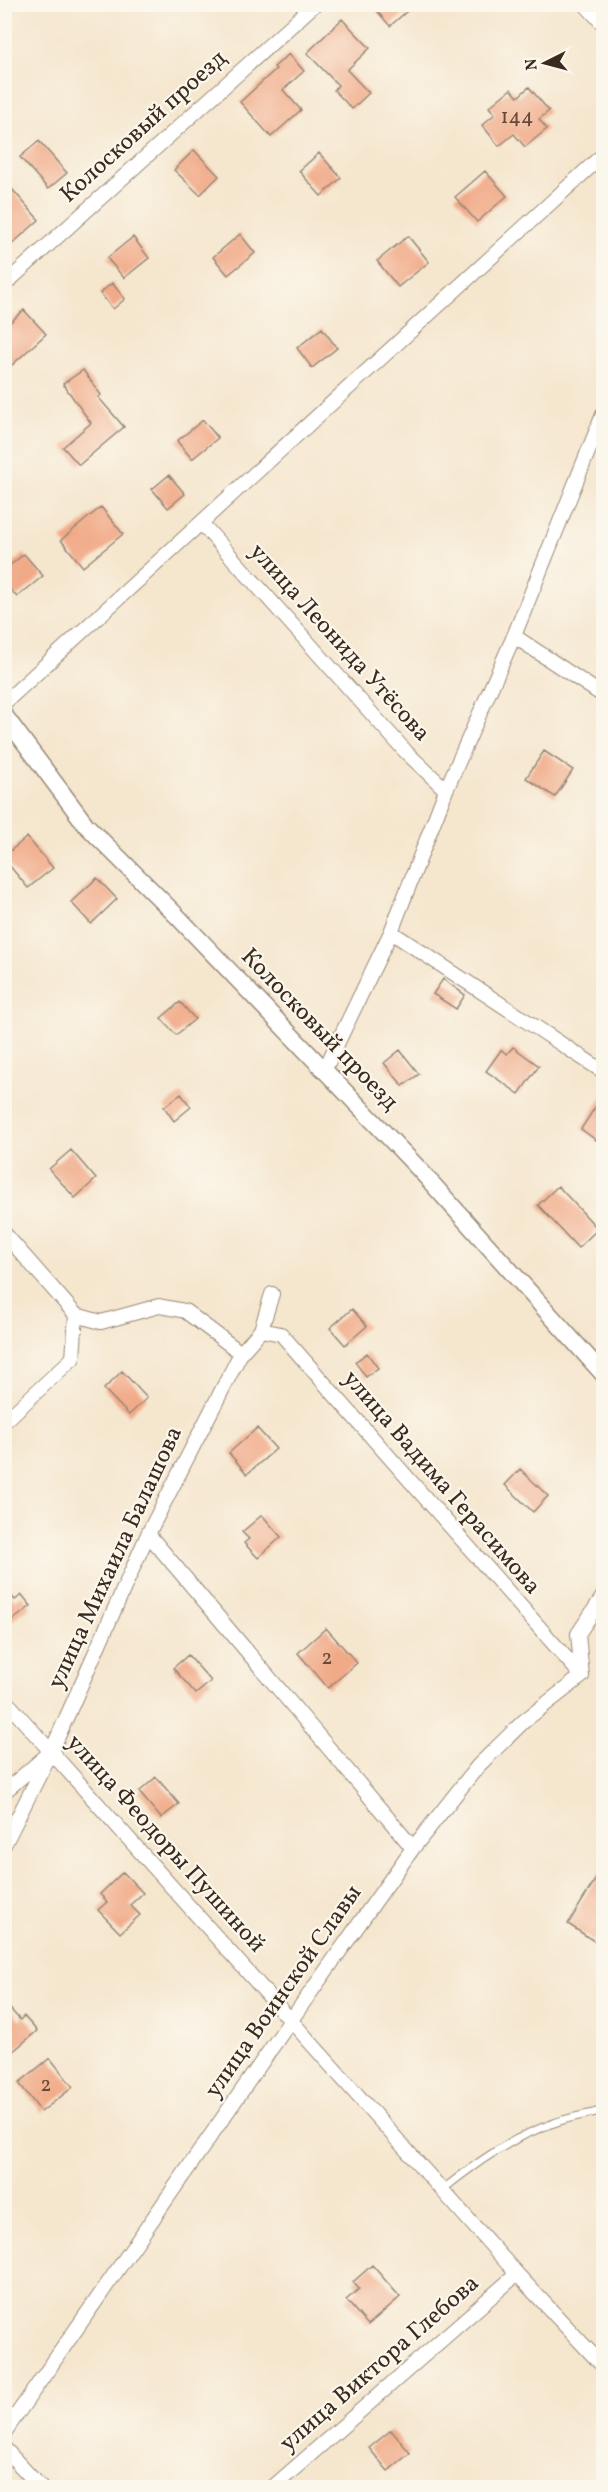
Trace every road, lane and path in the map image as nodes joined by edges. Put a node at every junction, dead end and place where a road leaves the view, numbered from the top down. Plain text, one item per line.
1 (315, 4) edge
2 (585, 4) edge
3 (603, 25) edge
4 (603, 154) edge
5 (4, 285) edge
6 (603, 412) edge
7 (202, 524) junction
8 (514, 636) junction
9 (603, 696) edge
10 (4, 703) edge
11 (4, 715) edge
12 (446, 790) junction
13 (391, 932) junction
14 (324, 1071) junction
15 (603, 1072) edge
16 (4, 1233) edge
17 (272, 1293) dead end
18 (76, 1315) junction
19 (261, 1330) junction
20 (241, 1353) junction
21 (603, 1375) edge
22 (4, 1422) edge
23 (148, 1534) junction
24 (603, 1595) edge
25 (582, 1676) junction
26 (4, 1699) edge
27 (52, 1750) junction
28 (4, 1792) edge
29 (4, 1845) edge
30 (413, 1848) junction
31 (291, 2020) junction
32 (603, 2110) edge
33 (442, 2190) junction
34 (517, 2274) junction
35 (603, 2367) edge
36 (4, 2433) edge
37 (4, 2448) edge
38 (41, 2487) edge
39 (272, 2487) edge

1 - 5 street, Колосковый проезд
2 - 3 street
4 - 7 street
6 - 8 street, улица Леонида Утёсова
7 - 10 street
7 - 12 street, улица Леонида Утёсова
8 - 9 street
8 - 12 street, улица Леонида Утёсова
11 - 14 street, Колосковый проезд
12 - 13 street, улица Леонида Утёсова
13 - 14 street, улица Леонида Утёсова
13 - 15 street
14 - 21 street, Колосковый проезд
16 - 18 street
17 - 19 street, улица Михаила Балашова
18 - 20 street
18 - 22 street
19 - 20 street, улица Михаила Балашова
19 - 25 street, улица Вадима Герасимова
20 - 23 street, улица Михаила Балашова
23 - 27 street, улица Михаила Балашова
23 - 30 street
24 - 25 street
25 - 30 street, улица Воинской Славы
26 - 27 street, улица Феодоры Пушиной
27 - 28 street
27 - 29 street, улица Михаила Балашова
27 - 31 street, улица Феодоры Пушиной
30 - 31 street, улица Воинской Славы
31 - 33 street, улица Феодоры Пушиной
31 - 36 street, улица Воинской Славы
32 - 33 lane
33 - 34 street, улица Феодоры Пушиной
34 - 35 street, улица Феодоры Пушиной
34 - 39 street, улица Виктора Глебова
37 - 38 street

